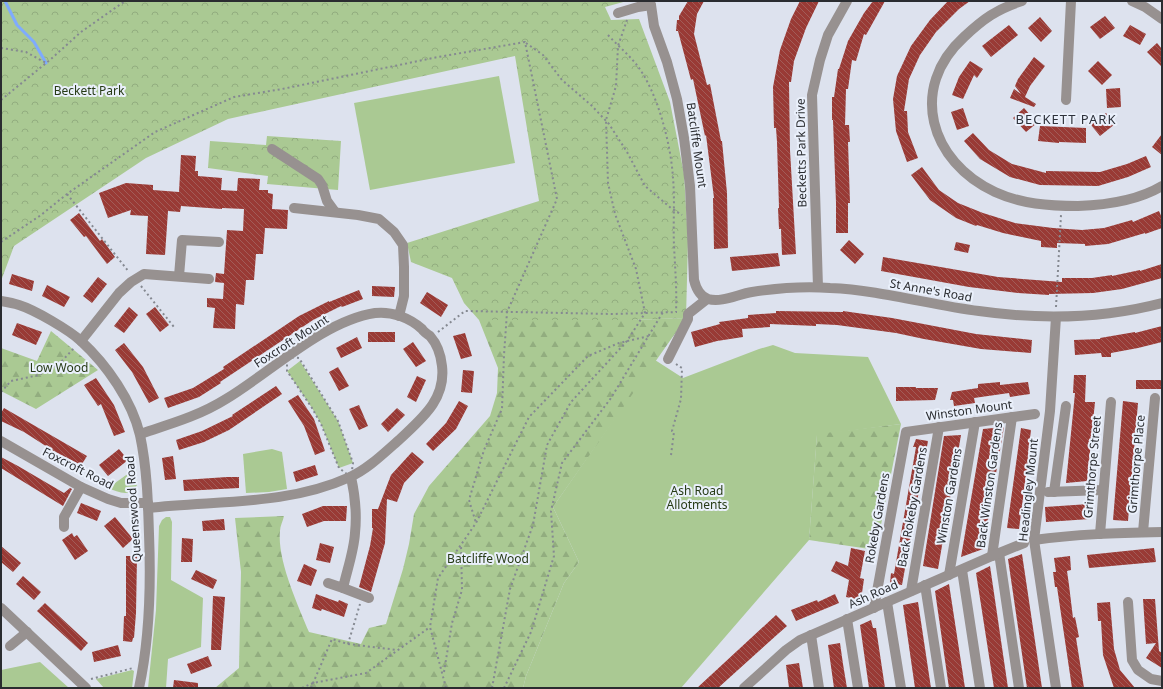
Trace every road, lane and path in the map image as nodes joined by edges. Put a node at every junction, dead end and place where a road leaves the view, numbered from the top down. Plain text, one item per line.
1 (125, 1) edge
2 (847, 1) edge
3 (1022, 1) edge
4 (1071, 1) edge
5 (1132, 1) edge
6 (652, 3) edge
7 (631, 9) junction
8 (618, 13) dead end
9 (1162, 19) edge
10 (608, 35) dead end
11 (525, 42) junction
12 (618, 46) junction
13 (1, 48) edge
14 (46, 63) junction
15 (1, 100) edge
16 (1066, 100) dead end
17 (606, 120) junction
18 (272, 149) dead end
19 (1162, 186) edge
20 (67, 194) junction
21 (1062, 206) junction
22 (294, 208) dead end
23 (674, 210) junction
24 (335, 212) junction
25 (692, 220) junction
26 (1, 242) edge
27 (219, 242) dead end
28 (139, 276) junction
29 (179, 276) junction
30 (209, 279) dead end
31 (818, 287) junction
32 (707, 298) junction
33 (1, 301) edge
34 (1162, 303) edge
35 (682, 309) dead end
36 (507, 312) junction
37 (663, 312) junction
38 (676, 312) junction
39 (645, 313) junction
40 (399, 316) junction
41 (1056, 317) junction
42 (174, 327) dead end
43 (649, 336) junction
44 (431, 337) junction
45 (81, 341) junction
46 (627, 341) junction
47 (287, 357) junction
48 (668, 359) joint
49 (1, 392) edge
50 (1154, 398) dead end
51 (1111, 402) dead end
52 (1050, 412) junction
53 (1035, 414) dead end
54 (1012, 417) junction
55 (975, 422) junction
56 (939, 427) junction
57 (906, 432) joint
58 (140, 434) junction
59 (1, 441) edge
60 (671, 455) dead end
61 (351, 477) junction
62 (81, 487) junction
63 (1103, 490) junction
64 (1040, 492) junction
65 (1054, 492) junction
66 (148, 505) junction
67 (476, 523) junction
68 (64, 527) dead end
69 (1143, 532) junction
70 (1162, 532) edge
71 (1100, 534) junction
72 (1029, 542) junction
73 (461, 544) junction
74 (996, 554) junction
75 (962, 570) junction
76 (949, 575) junction
77 (328, 583) dead end
78 (925, 586) junction
79 (342, 588) junction
80 (911, 591) junction
81 (366, 597) joint
82 (887, 602) junction
83 (1128, 602) dead end
84 (1, 608) edge
85 (874, 608) junction
86 (847, 619) junction
87 (430, 627) junction
88 (27, 632) junction
89 (811, 635) junction
90 (348, 644) junction
91 (10, 646) dead end
92 (398, 650) junction
93 (143, 666) junction
94 (443, 673) junction
95 (1162, 681) edge
96 (313, 684) junction
97 (83, 685) edge
98 (139, 688) edge
99 (302, 688) edge
100 (311, 688) edge
101 (446, 688) edge
102 (492, 688) edge
103 (504, 688) edge
104 (744, 688) edge
105 (819, 688) edge
106 (858, 688) edge
107 (901, 688) edge
108 (941, 688) edge
109 (980, 688) edge
110 (1019, 688) edge
111 (1056, 688) edge

1 - 14 path
2 - 31 street, Becketts Park Drive
3 - 21 street
4 - 16 street
5 - 9 street
6 - 7 street
6 - 25 street, Batcliffe Mount
7 - 8 street
7 - 12 path
10 - 12 path
11 - 17 path
11 - 20 path
11 - 36 path
12 - 17 path
12 - 23 path
13 - 14 path
14 - 15 path
17 - 23 path
17 - 39 path
18 - 24 street
19 - 21 street
20 - 26 path
20 - 28 path
21 - 41 path
22 - 24 street
23 - 25 path
23 - 38 path
24 - 40 street
25 - 32 street, Batcliffe Mount
27 - 29 street
28 - 29 street
28 - 42 path
28 - 45 street
29 - 30 street
31 - 32 street, St Anne's Road
31 - 41 street, St Anne's Road
32 - 48 street
33 - 45 street, Queenswood Road
34 - 41 street, St Anne's Road
35 - 38 path
36 - 39 path
36 - 44 path
36 - 67 path
37 - 38 path
37 - 39 path
37 - 43 path
39 - 46 path
40 - 44 street, Foxcroft Mount
40 - 47 street, Foxcroft Mount
41 - 52 street, Headingley Mount
43 - 46 path
43 - 103 path
44 - 61 street, Foxcroft Mount
45 - 49 path
45 - 58 street, Queenswood Road
46 - 67 path
46 - 102 path
47 - 58 street, Foxcroft Mount
47 - 61 path
47 - 61 path
48 - 60 path
50 - 69 street, Grimthorpe Place
51 - 63 street, Grimthorpe Street
52 - 64 street, Headingley Mount
52 - 65 street
53 - 54 street, Winston Mount
54 - 55 street, Winston Mount
54 - 74 street, Back Winston Gardens
55 - 56 street, Winston Mount
55 - 76 street, Winston Gardens
56 - 57 street, Winston Mount
56 - 80 street, Back Rokeby Gardens
57 - 85 street, Rokeby Gardens
58 - 66 street, Queenswood Road
59 - 62 street, Foxcroft Road
61 - 66 street, Foxcroft Mount
61 - 79 street
62 - 66 street, Foxcroft Road
62 - 68 street
63 - 65 street
63 - 71 street, Grimthorpe Street
64 - 65 street
64 - 72 street, Headingley Mount
66 - 93 street, Queenswood Road
67 - 73 path
69 - 70 street, Ash Road
69 - 71 street, Ash Road
71 - 72 street, Ash Road
72 - 74 street, Ash Road
72 - 111 street, Headingley Mount
73 - 87 path
73 - 94 path
74 - 75 street, Ash Road
74 - 110 street, Back Winston Gardens
75 - 76 street, Ash Road
75 - 109 street
76 - 78 street, Ash Road
77 - 79 street
78 - 80 street, Ash Road
78 - 108 street
79 - 81 street
80 - 82 street, Ash Road
81 - 90 path
82 - 85 street, Ash Road
82 - 107 street
83 - 95 street
84 - 88 street
85 - 86 street, Ash Road
86 - 89 street, Ash Road
86 - 106 street
87 - 92 path
87 - 94 path
88 - 91 street
88 - 97 street
89 - 104 street, Ash Road
89 - 105 street
90 - 92 path
90 - 96 path
92 - 96 path
93 - 97 path
93 - 98 street, Queenswood Road
94 - 101 path
96 - 99 path
96 - 100 path

